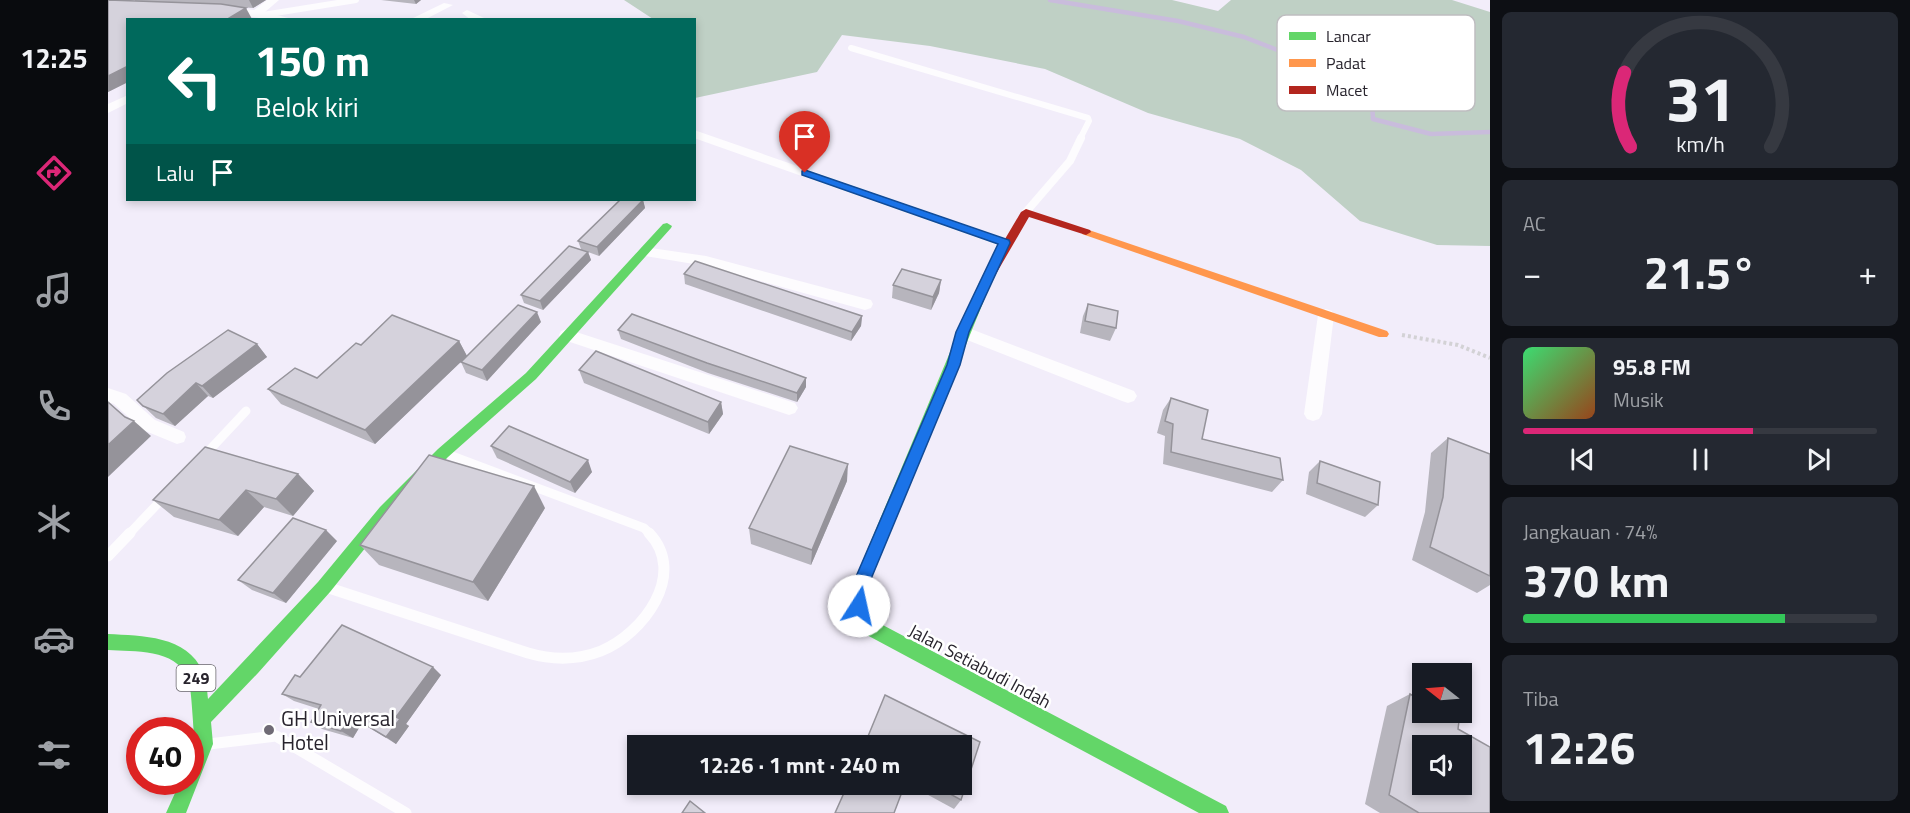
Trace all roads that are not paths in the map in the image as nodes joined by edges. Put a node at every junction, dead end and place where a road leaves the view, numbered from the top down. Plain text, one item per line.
1 (273, 0) edge
2 (356, 0) edge
3 (448, 5) dead end
4 (211, 10) edge
5 (466, 13) dead end
6 (263, 16) edge
7 (419, 18) edge
8 (476, 18) edge
9 (851, 48) dead end
10 (126, 100) edge
11 (108, 109) edge
12 (696, 135) edge
13 (1026, 212) junction
14 (667, 226) dead end
15 (1005, 243) junction
16 (644, 252) junction
17 (865, 304) dead end
18 (1326, 315) junction
19 (963, 332) junction
20 (1383, 334) road end
21 (567, 335) junction
22 (108, 395) edge
23 (1128, 396) dead end
24 (789, 408) dead end
25 (246, 411) dead end
26 (1313, 414) dead end
27 (177, 437) dead end
28 (443, 453) junction
29 (198, 462) edge
30 (173, 488) edge
31 (108, 556) edge
32 (324, 587) junction
33 (108, 642) edge
34 (202, 717) edge
35 (203, 717) edge
36 (204, 744) edge
37 (183, 795) edge
38 (176, 813) edge
39 (406, 813) edge
40 (1219, 813) edge

1 - 6 street
2 - 6 lane
3 - 7 street
4 - 6 street
5 - 8 street
9 - 13 lane
10 - 11 street
12 - 15 street
13 - 15 street, Jalan Setiabudi Indah
13 - 18 street
14 - 16 street
15 - 19 street, Jalan Setiabudi Indah
16 - 17 street
16 - 21 street
18 - 20 street
18 - 26 street
19 - 23 street
19 - 40 street, Jalan Setiabudi Indah
21 - 24 street
21 - 28 street
22 - 27 street
25 - 29 lane
28 - 32 street
28 - 32 lane
30 - 31 lane
32 - 35 street
33 - 34 street, 249
36 - 39 lane
37 - 38 street, 249

